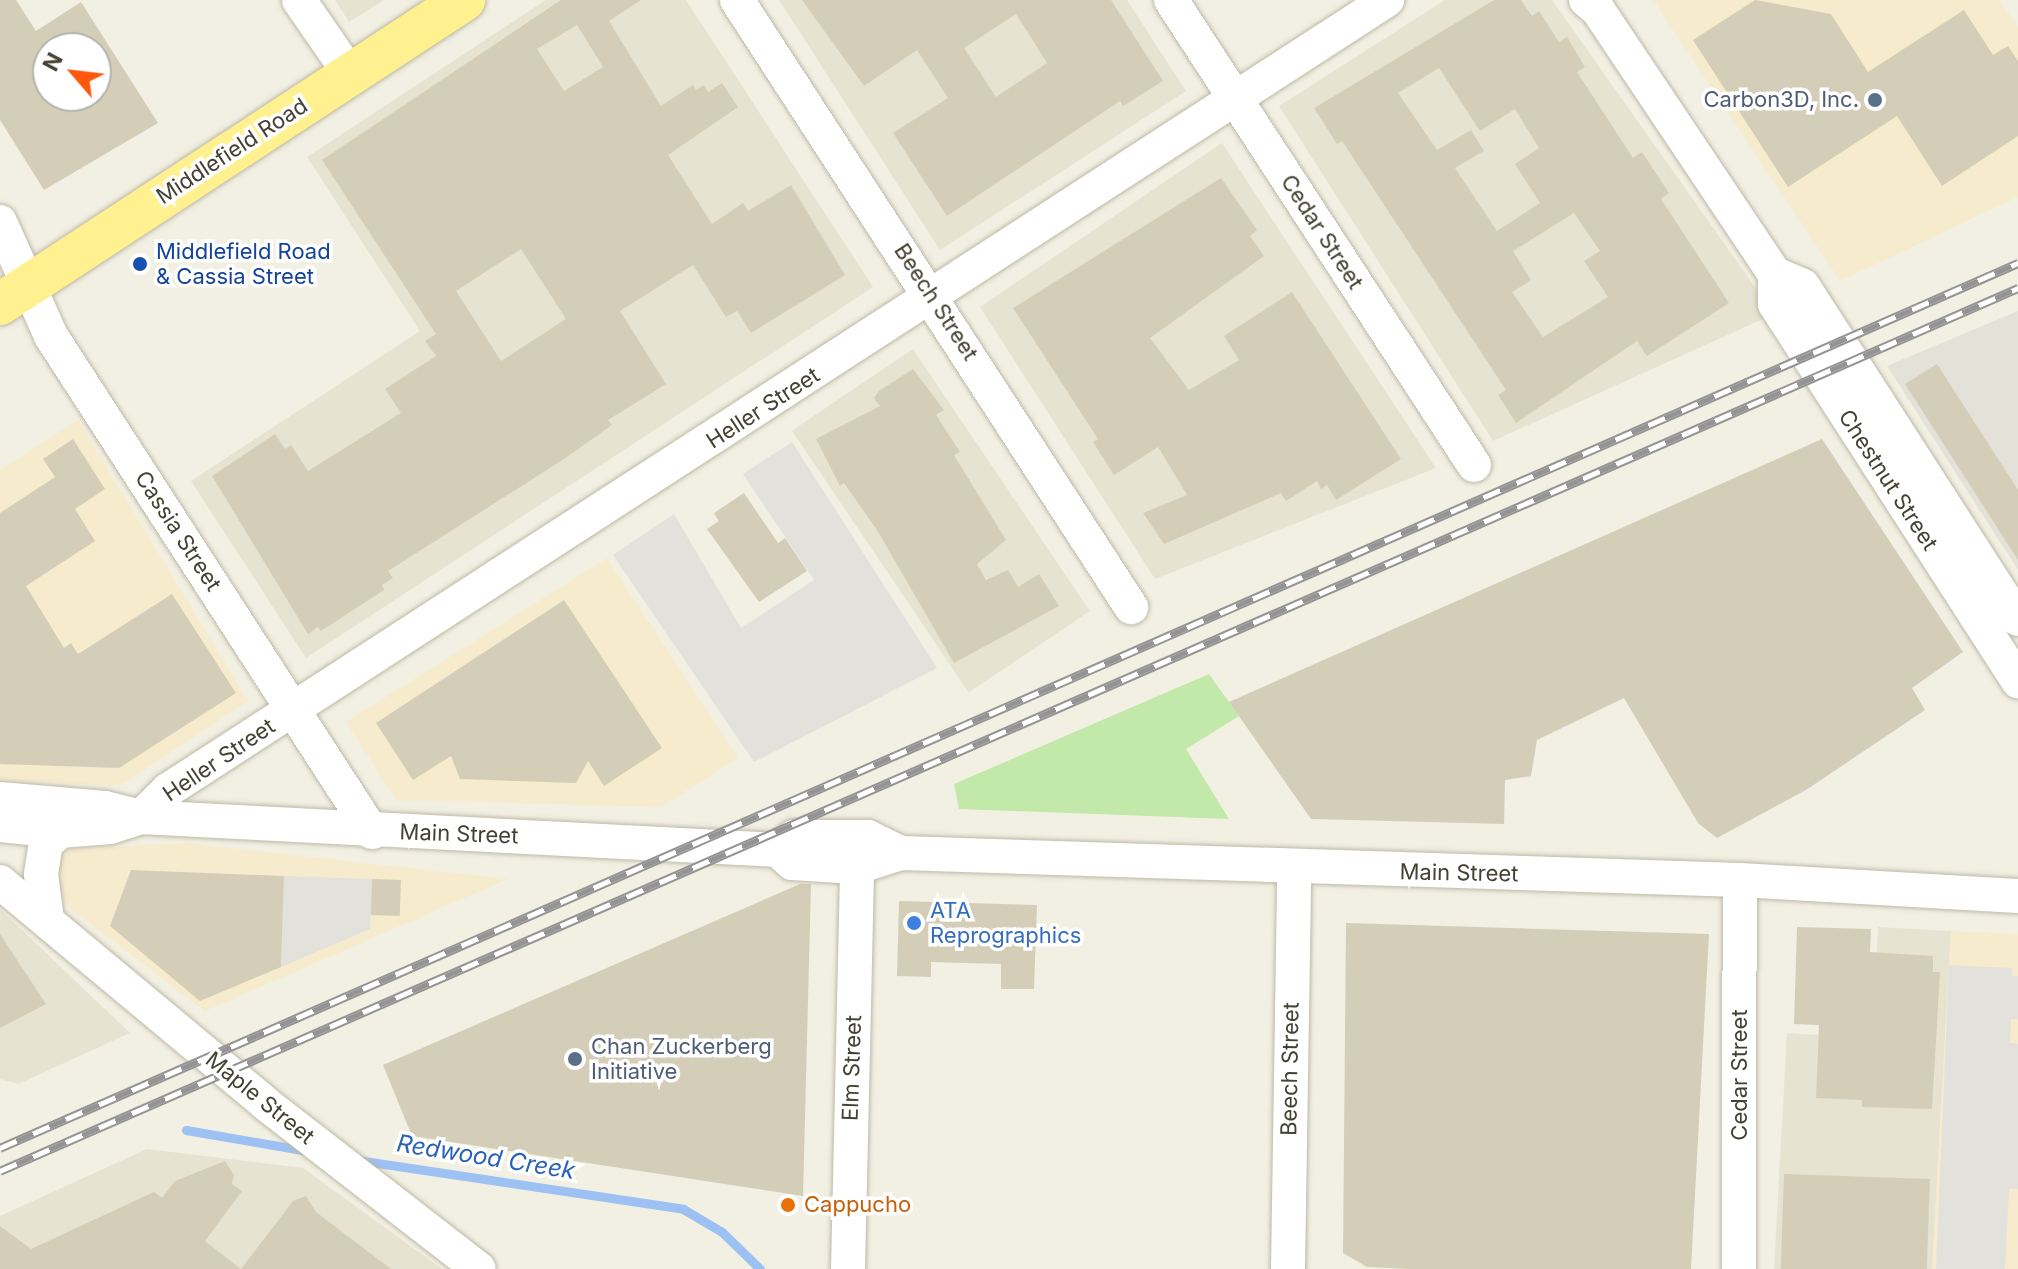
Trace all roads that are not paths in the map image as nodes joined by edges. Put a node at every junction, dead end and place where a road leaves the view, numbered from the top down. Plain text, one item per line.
1 (299, 0) edge
2 (464, 0) edge
3 (737, 0) edge
4 (1171, 0) edge
5 (1387, 0) edge
6 (1593, 3) edge
7 (350, 74) junction
8 (1234, 97) junction
9 (0, 222) edge
10 (1775, 274) junction
11 (15, 294) edge
12 (934, 298) junction
13 (1474, 465) dead end
14 (1131, 607) dead end
15 (2018, 619) edge
16 (2018, 681) edge
17 (294, 711) junction
18 (0, 799) edge
19 (141, 817) junction
20 (0, 825) edge
21 (60, 831) junction
22 (372, 832) junction
23 (778, 850) junction
24 (901, 853) junction
25 (857, 867) junction
26 (1294, 869) junction
27 (1740, 880) junction
28 (0, 882) edge
29 (2018, 896) edge
30 (47, 920) junction
31 (479, 1269) edge
32 (848, 1269) edge
33 (1288, 1269) edge
34 (1739, 1269) edge

1 - 7 street
2 - 7 main road, Middlefield Road
3 - 12 street, Beech Street
4 - 8 street, Cedar Street
5 - 8 street, Heller Street
6 - 10 street, Chestnut Street
7 - 11 main road, Middlefield Road
8 - 12 street, Heller Street
8 - 13 street, Cedar Street
9 - 11 street, Cassia Street
10 - 15 street, Chestnut Street
10 - 16 street, Chestnut Street
11 - 17 street, Cassia Street
12 - 14 street, Beech Street
12 - 17 street, Heller Street
17 - 19 street, Heller Street
17 - 22 street, Cassia Street
18 - 19 street, Main Street
19 - 21 street, Main Street
19 - 22 street, Main Street
20 - 21 street, Main Street
21 - 30 street
22 - 23 street, Main Street
23 - 24 street, Main Street
23 - 25 street, Main Street
24 - 25 street, Main Street
24 - 26 street, Main Street
25 - 32 street, Elm Street
26 - 27 street, Main Street
26 - 33 street, Beech Street
27 - 29 street, Main Street
27 - 34 street, Cedar Street
28 - 30 street, Maple Street
30 - 31 street, Maple Street

